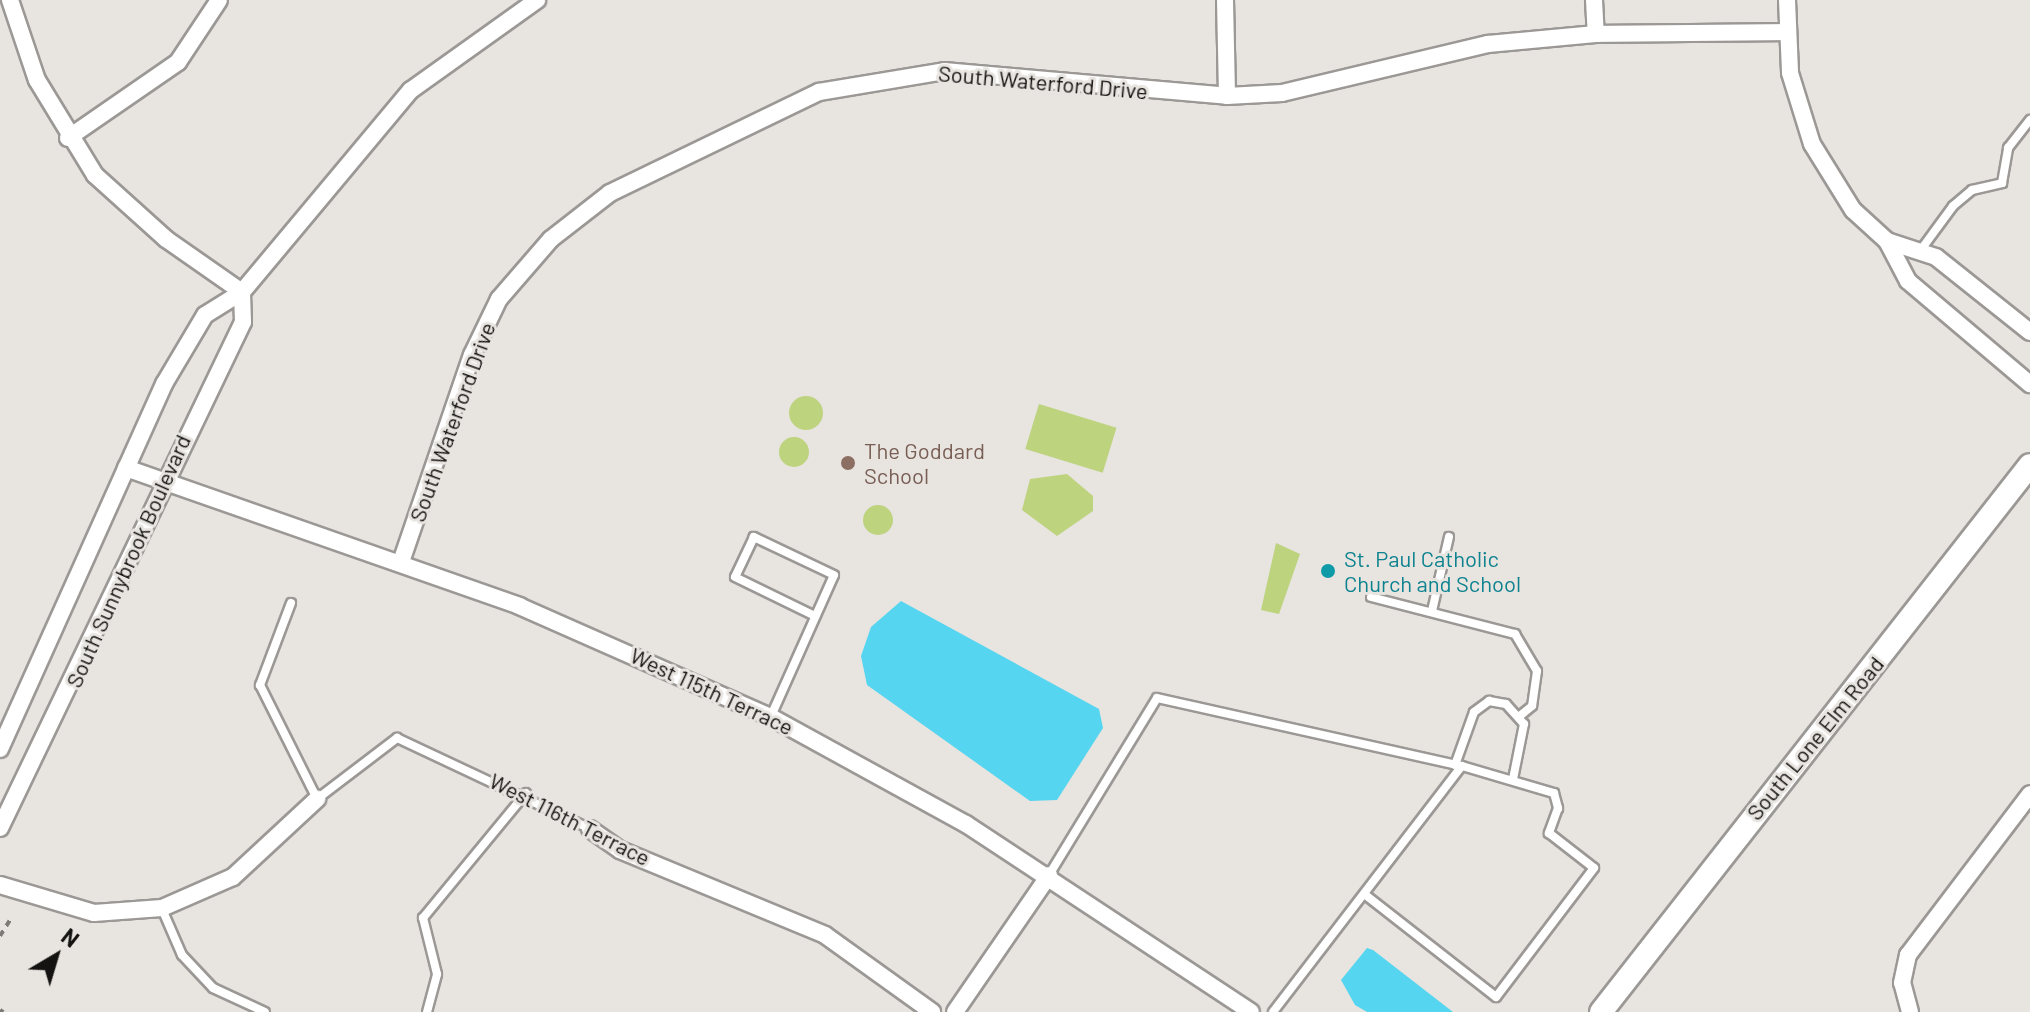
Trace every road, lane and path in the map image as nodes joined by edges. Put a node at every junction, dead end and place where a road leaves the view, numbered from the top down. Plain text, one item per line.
1 (10, 0) edge
2 (219, 0) edge
3 (537, 0) edge
4 (1225, 0) edge
5 (1594, 0) edge
6 (1787, 0) edge
7 (1785, 32) junction
8 (1596, 34) junction
9 (1227, 96) junction
10 (2030, 120) edge
11 (68, 138) junction
12 (1887, 241) junction
13 (1919, 252) junction
14 (242, 292) junction
15 (2030, 332) edge
16 (2030, 384) edge
17 (2030, 465) edge
18 (126, 468) junction
19 (164, 482) junction
20 (1449, 537) dead end
21 (401, 562) junction
22 (1371, 597) dead end
23 (291, 603) dead end
24 (1432, 611) junction
25 (815, 616) junction
26 (1521, 715) junction
27 (771, 717) junction
28 (0, 749) edge
29 (1459, 765) junction
30 (1513, 779) junction
31 (526, 793) junction
32 (2030, 794) edge
33 (317, 799) junction
34 (0, 828) edge
35 (590, 829) joint
36 (1049, 875) junction
37 (0, 885) edge
38 (1364, 894) junction
39 (162, 908) junction
40 (12, 917) dead end
41 (0, 936) edge
42 (1907, 1009) edge
43 (265, 1012) edge
44 (427, 1012) edge
45 (932, 1012) edge
46 (955, 1012) edge
47 (1251, 1012) edge
48 (1273, 1012) edge
49 (1601, 1012) edge

1 - 11 street
2 - 11 street
3 - 14 street, South Sunnybrook Boulevard
4 - 9 street
5 - 8 street
6 - 7 street
7 - 8 street, South Waterford Drive
7 - 12 street
8 - 9 street, South Waterford Drive
9 - 21 street, South Waterford Drive
10 - 13 lane
11 - 14 street
12 - 13 street
12 - 16 street
13 - 15 street
14 - 18 street, South Sunnybrook Boulevard
14 - 19 street, South Sunnybrook Boulevard
17 - 49 street, South Lone Elm Road
18 - 19 street, West 115th Terrace
18 - 28 street, South Sunnybrook Boulevard
19 - 21 street, West 115th Terrace
19 - 34 street, South Sunnybrook Boulevard
20 - 24 lane
21 - 27 street, West 115th Terrace
22 - 24 lane
23 - 33 lane
24 - 26 lane
25 - 25 lane
25 - 27 lane
26 - 29 lane
26 - 30 lane
27 - 36 street, West 115th Terrace
29 - 30 lane
29 - 36 lane
29 - 38 lane
30 - 38 lane
31 - 33 lane, West 116th Terrace
31 - 35 lane, West 116th Terrace
31 - 44 lane
32 - 42 street
33 - 39 street, West 116th Terrace
35 - 45 street, West 116th Terrace
36 - 46 street
36 - 47 street, West 115th Terrace
37 - 39 street, West 116th Terrace
38 - 48 lane
39 - 43 lane
40 - 41 path

